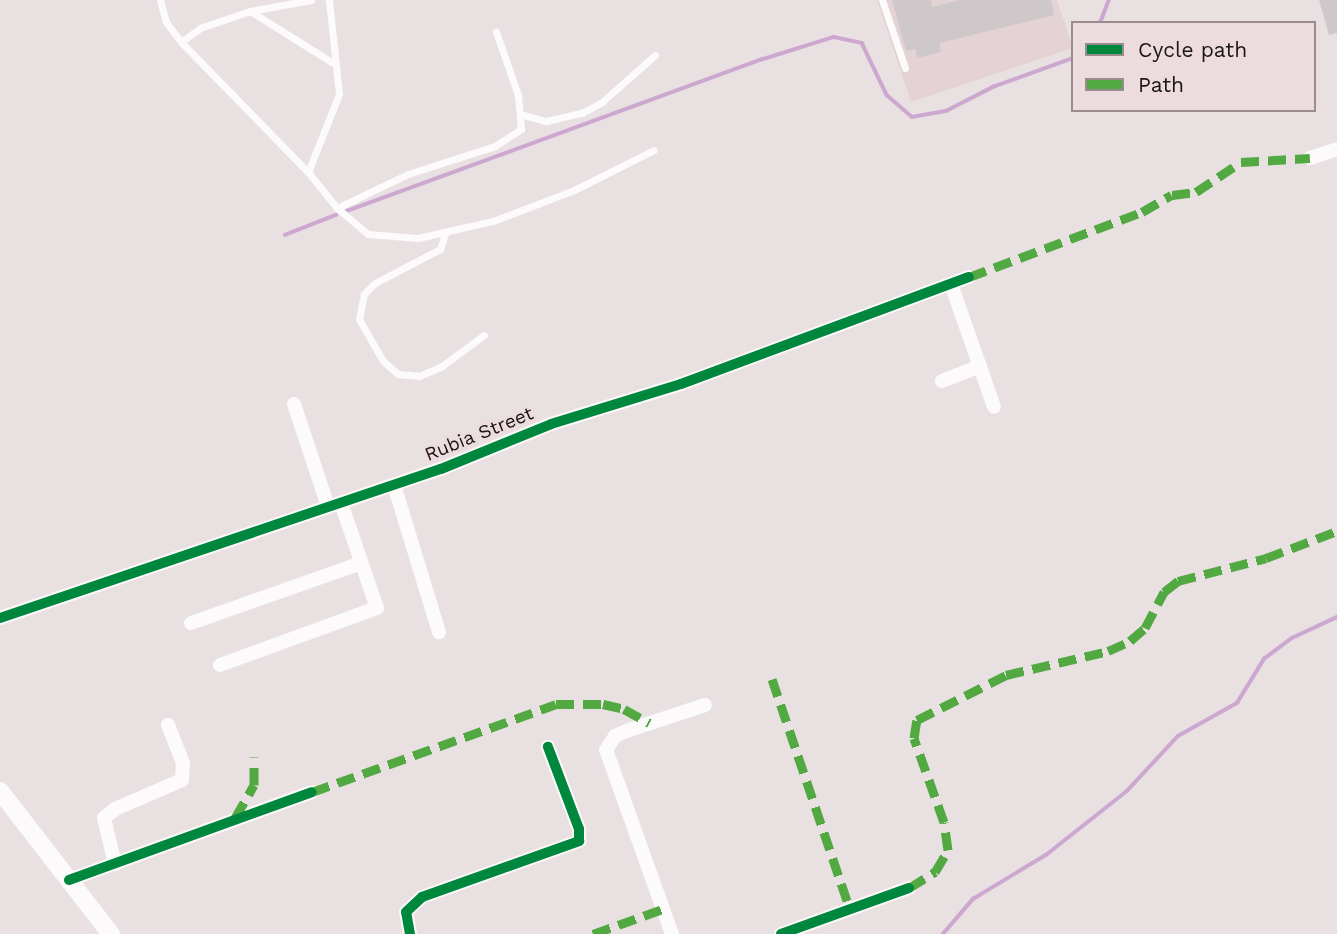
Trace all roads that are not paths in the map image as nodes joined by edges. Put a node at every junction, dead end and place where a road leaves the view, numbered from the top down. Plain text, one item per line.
1 (311, 0) edge
2 (329, 0) edge
3 (882, 0) edge
4 (162, 1) edge
5 (295, 1) edge
6 (250, 11) junction
7 (496, 32) dead end
8 (181, 42) junction
9 (655, 55) dead end
10 (333, 63) junction
11 (905, 68) dead end
12 (523, 115) junction
13 (1337, 149) edge
14 (654, 150) dead end
15 (1310, 158) dead end
16 (308, 172) junction
17 (337, 208) junction
18 (445, 234) junction
19 (969, 277) dead end
20 (951, 284) junction
21 (484, 335) dead end
22 (980, 366) junction
23 (942, 381) dead end
24 (294, 404) dead end
25 (994, 407) dead end
26 (394, 485) junction
27 (334, 505) junction
28 (361, 563) junction
29 (0, 618) edge
30 (191, 623) dead end
31 (439, 632) dead end
32 (220, 664) dead end
33 (705, 705) dead end
34 (168, 725) dead end
35 (548, 747) dead end
36 (0, 792) edge
37 (313, 792) dead end
38 (114, 864) junction
39 (69, 880) junction
40 (909, 888) dead end
41 (111, 934) edge
42 (410, 934) edge
43 (672, 934) edge
44 (781, 934) edge

1 - 5 lane
2 - 10 lane
3 - 11 lane
4 - 8 lane
5 - 6 lane
6 - 8 lane
6 - 10 lane
7 - 12 lane
8 - 16 lane
9 - 12 lane
10 - 16 lane
12 - 17 lane
13 - 15 street
14 - 18 lane
16 - 17 lane
17 - 18 lane
18 - 21 lane
19 - 20 street, Rubia Street
20 - 22 street
20 - 26 street, Rubia Street
22 - 23 street
22 - 25 street
24 - 27 street
26 - 27 street, Rubia Street
26 - 31 street
27 - 28 street
27 - 29 street, Rubia Street
28 - 30 street
28 - 32 street
33 - 43 street
34 - 38 street
35 - 42 street
36 - 39 street
37 - 38 street
38 - 39 street
39 - 41 street
40 - 44 street

